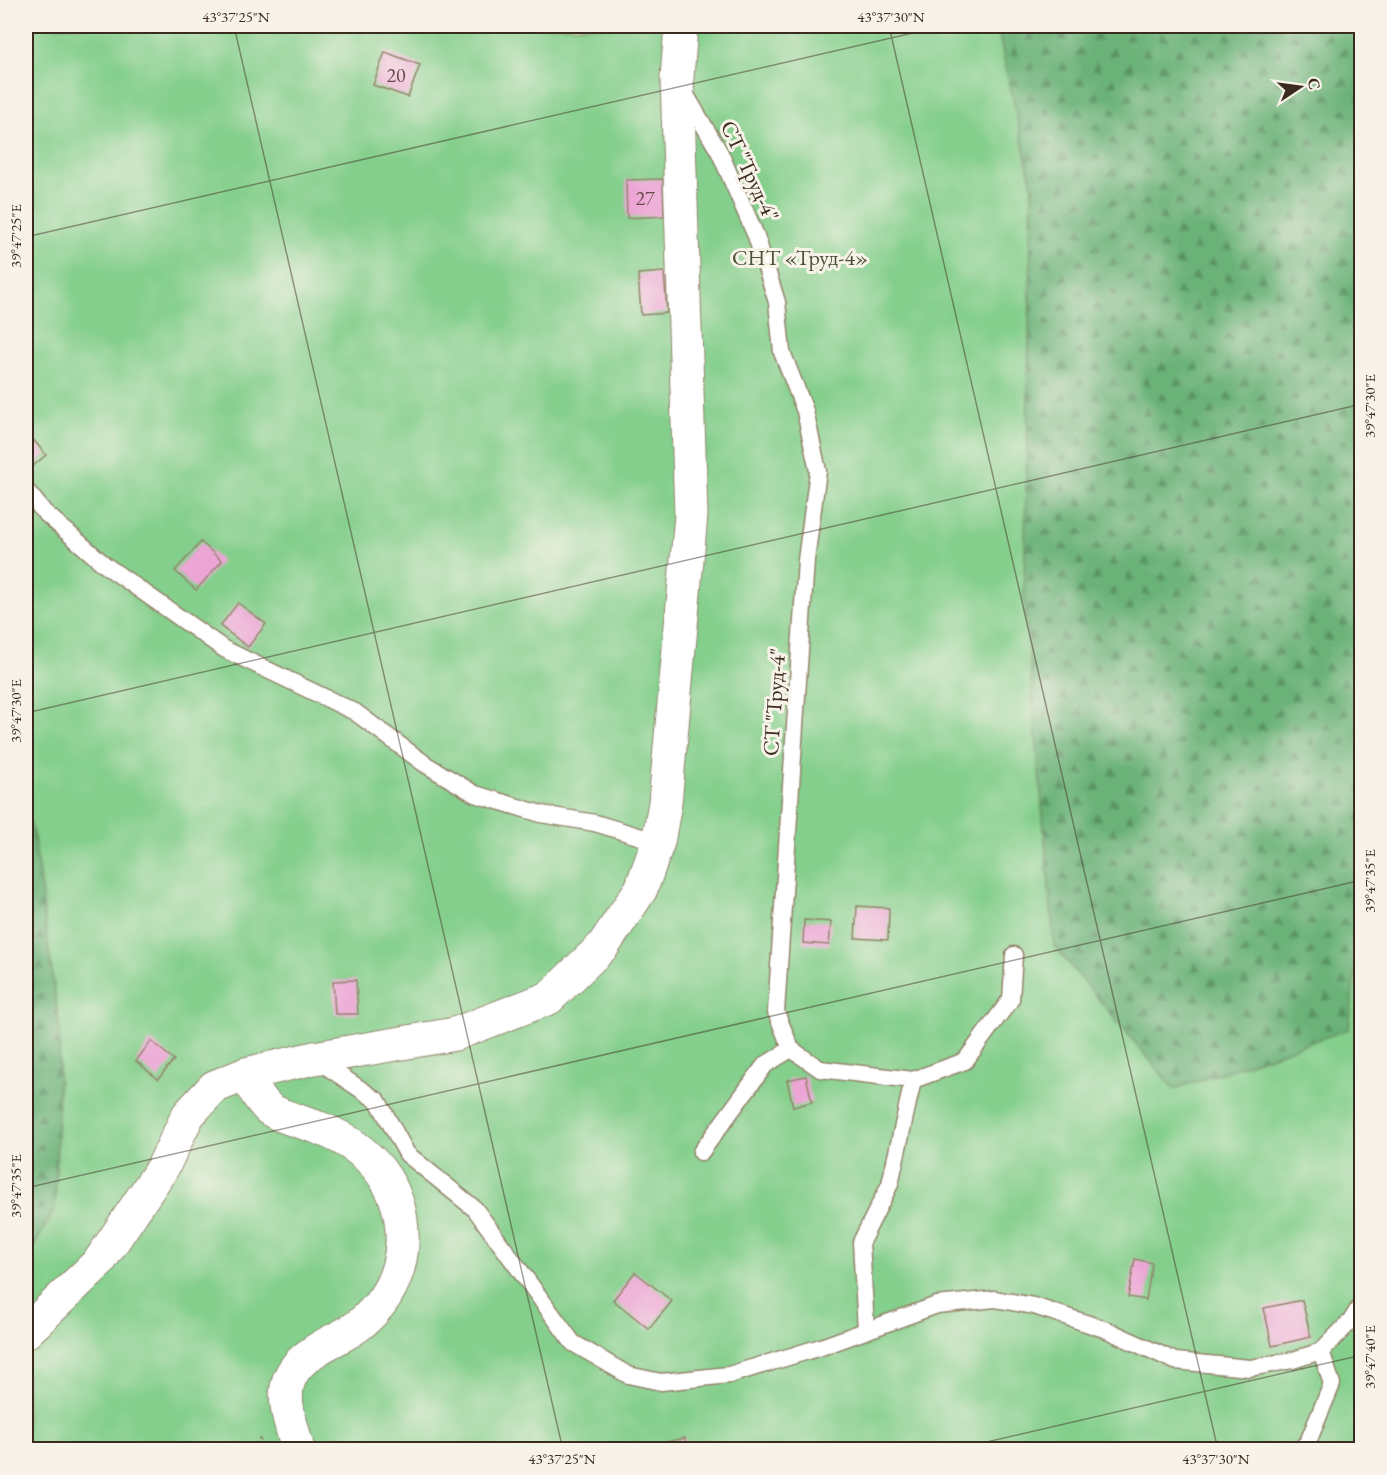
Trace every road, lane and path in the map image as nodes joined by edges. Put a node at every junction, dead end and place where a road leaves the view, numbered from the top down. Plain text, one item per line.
1 (681, 26) edge
2 (677, 78) junction
3 (26, 490) edge
4 (658, 842) junction
5 (1014, 955) dead end
6 (791, 1049) junction
7 (314, 1058) junction
8 (246, 1074) junction
9 (913, 1080) junction
10 (701, 1152) dead end
11 (1362, 1303) edge
12 (866, 1330) junction
13 (26, 1332) edge
14 (1321, 1351) junction
15 (298, 1449) edge
16 (1300, 1449) edge

1 - 2 street
2 - 4 street
2 - 6 lane, СТ "Труд-4"
3 - 4 lane
4 - 7 street
5 - 9 lane
6 - 9 lane
6 - 10 lane
7 - 8 street
7 - 12 lane
8 - 13 street
8 - 15 street
9 - 12 lane
11 - 14 lane
12 - 14 lane
14 - 16 lane

